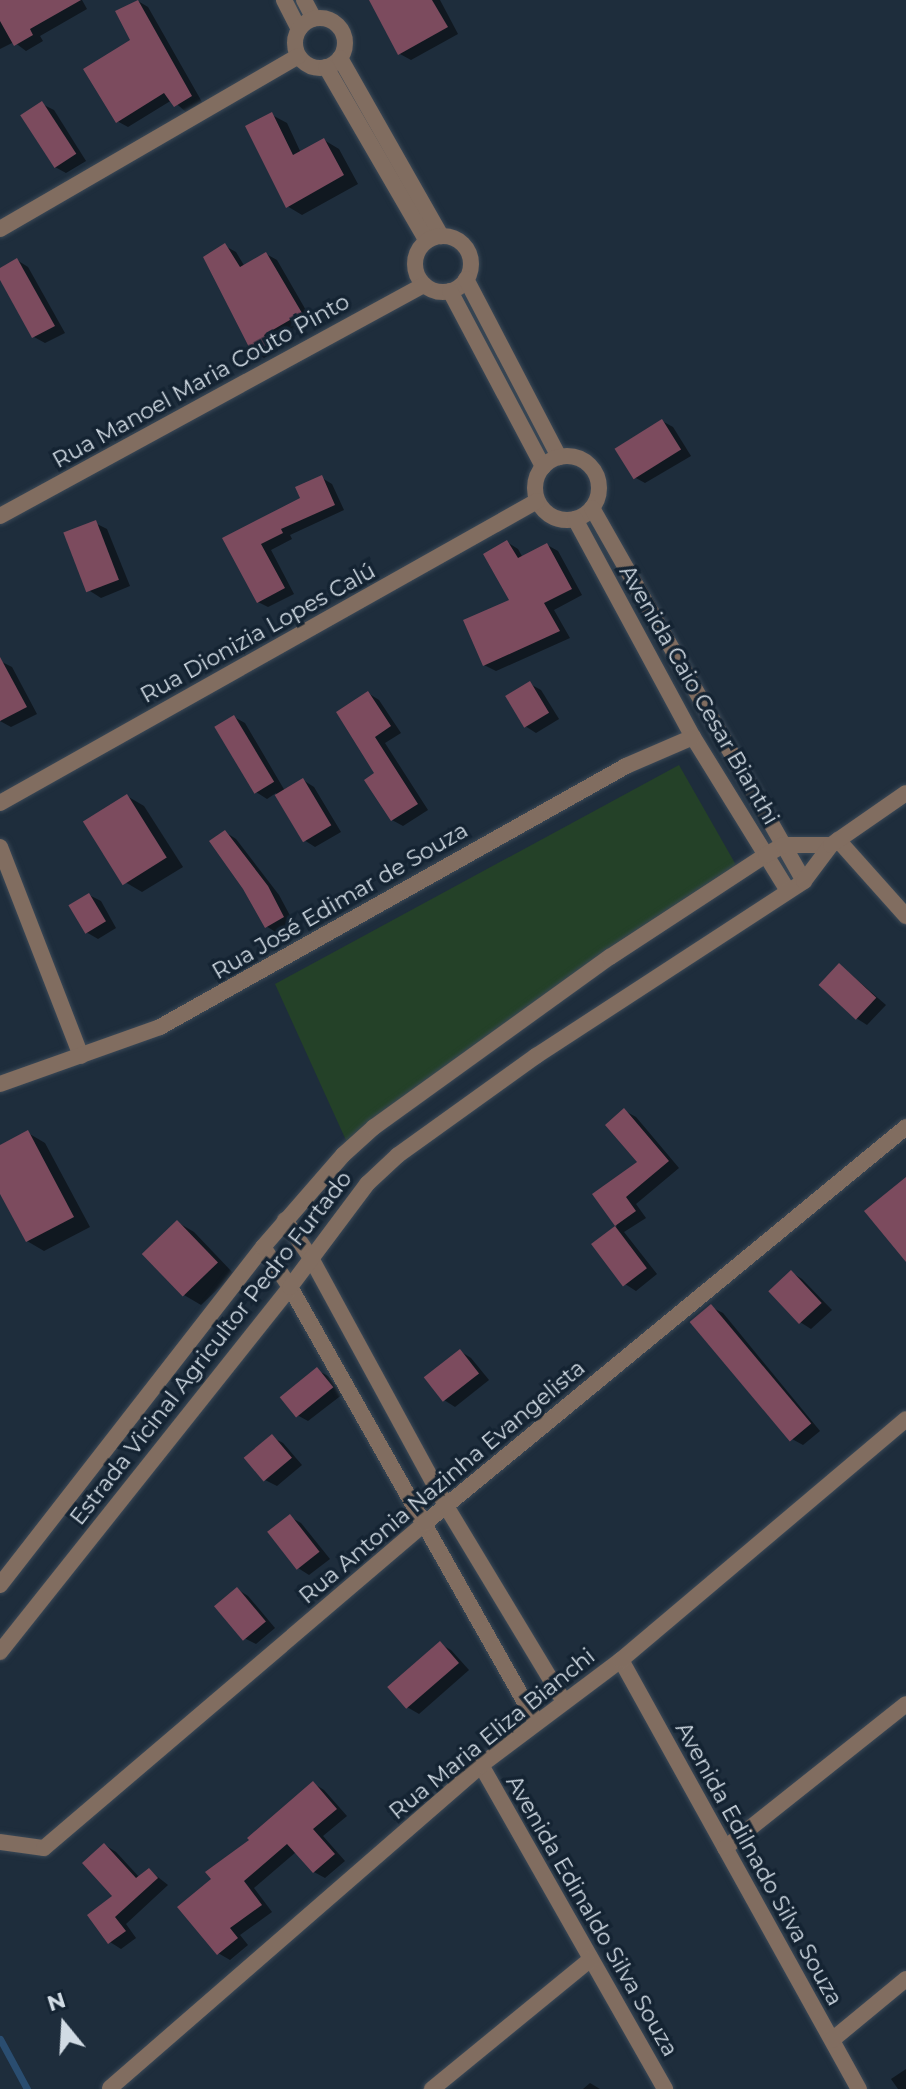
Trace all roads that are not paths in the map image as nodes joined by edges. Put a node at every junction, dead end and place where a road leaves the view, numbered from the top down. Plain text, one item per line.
1 (284, 0) edge
2 (304, 0) edge
3 (314, 19) junction
4 (299, 29) junction
5 (299, 56) junction
6 (333, 63) junction
7 (0, 229) edge
8 (434, 239) junction
9 (466, 279) junction
10 (424, 285) junction
11 (450, 291) junction
12 (559, 457) junction
13 (543, 467) junction
14 (537, 501) junction
15 (592, 508) junction
16 (0, 516) edge
17 (575, 519) junction
18 (693, 737) junction
19 (906, 793) edge
20 (0, 803) edge
21 (834, 843) junction
22 (783, 845) junction
23 (0, 847) edge
24 (766, 855) junction
25 (804, 881) junction
26 (788, 891) junction
27 (906, 916) edge
28 (81, 1056) junction
29 (0, 1084) edge
30 (906, 1127) edge
31 (285, 1220) junction
32 (263, 1247) junction
33 (311, 1258) junction
34 (290, 1287) junction
35 (906, 1419) edge
36 (446, 1506) junction
37 (425, 1523) junction
38 (0, 1585) edge
39 (0, 1652) edge
40 (621, 1660) junction
41 (563, 1700) junction
42 (906, 1704) edge
43 (536, 1722) junction
44 (481, 1765) junction
45 (0, 1842) edge
46 (725, 1848) junction
47 (591, 1959) junction
48 (906, 1979) edge
49 (832, 2040) junction
50 (110, 2088) edge
51 (432, 2089) edge
52 (665, 2089) edge
53 (859, 2089) edge

1 - 4 street
2 - 3 street
3 - 4 street
3 - 6 street
4 - 5 street
5 - 6 street
5 - 7 street
6 - 8 street
8 - 9 street
8 - 10 street
9 - 11 street
9 - 12 street
10 - 11 street
10 - 16 street, Rua Manoel Maria Couto Pinto
11 - 13 street
12 - 13 street
12 - 15 street
13 - 14 street
14 - 17 street
14 - 20 street, Rua Dionizia Lopes Calú
15 - 17 street
15 - 22 street, Avenida Caio Cesar Bianthi
17 - 18 street, Avenida Caio Cesar Bianthi
18 - 24 street, Avenida Caio Cesar Bianthi
18 - 28 street, Rua José Edimar de Souza
19 - 21 street, Estrada Vicinal Agricultor Pedro Furtado
21 - 22 street
21 - 25 street, Estrada Vicinal Agricultor Pedro Furtado
21 - 27 street
22 - 24 street, Estrada Vicinal Agricultor Pedro Furtado
22 - 25 street, Avenida Caio Cesar Bianthi
23 - 28 street
24 - 26 street, Avenida Caio Cesar Bianthi
24 - 31 street, Estrada Vicinal Agricultor Pedro Furtado
25 - 26 street, Estrada Vicinal Agricultor Pedro Furtado
26 - 33 street, Estrada Vicinal Agricultor Pedro Furtado
28 - 29 street, Rua José Edimar de Souza
30 - 36 street, Rua Antonia Nazinha Evangelista
31 - 32 street, Estrada Vicinal Agricultor Pedro Furtado
31 - 33 street
32 - 34 street
32 - 38 street, Estrada Vicinal Agricultor Pedro Furtado
33 - 34 street, Estrada Vicinal Agricultor Pedro Furtado
33 - 36 street
34 - 37 street
34 - 39 street, Estrada Vicinal Agricultor Pedro Furtado
35 - 40 street, Rua Maria Eliza Bianchi
36 - 37 street, Rua Antonia Nazinha Evangelista
36 - 41 street
37 - 43 street
37 - 45 street, Rua Antonia Nazinha Evangelista
40 - 41 street, Rua Maria Eliza Bianchi
40 - 46 street, Avenida Edilnado Silva Souza
41 - 43 street, Rua Maria Eliza Bianchi
42 - 46 street
43 - 44 street, Rua Maria Eliza Bianchi
44 - 47 street, Avenida Edinaldo Silva Souza
44 - 50 street, Rua Maria Eliza Bianchi
46 - 49 street, Avenida Edilnado Silva Souza
47 - 51 street
47 - 52 street, Avenida Edinaldo Silva Souza
48 - 49 street
49 - 53 street, Avenida Edilnado Silva Souza

